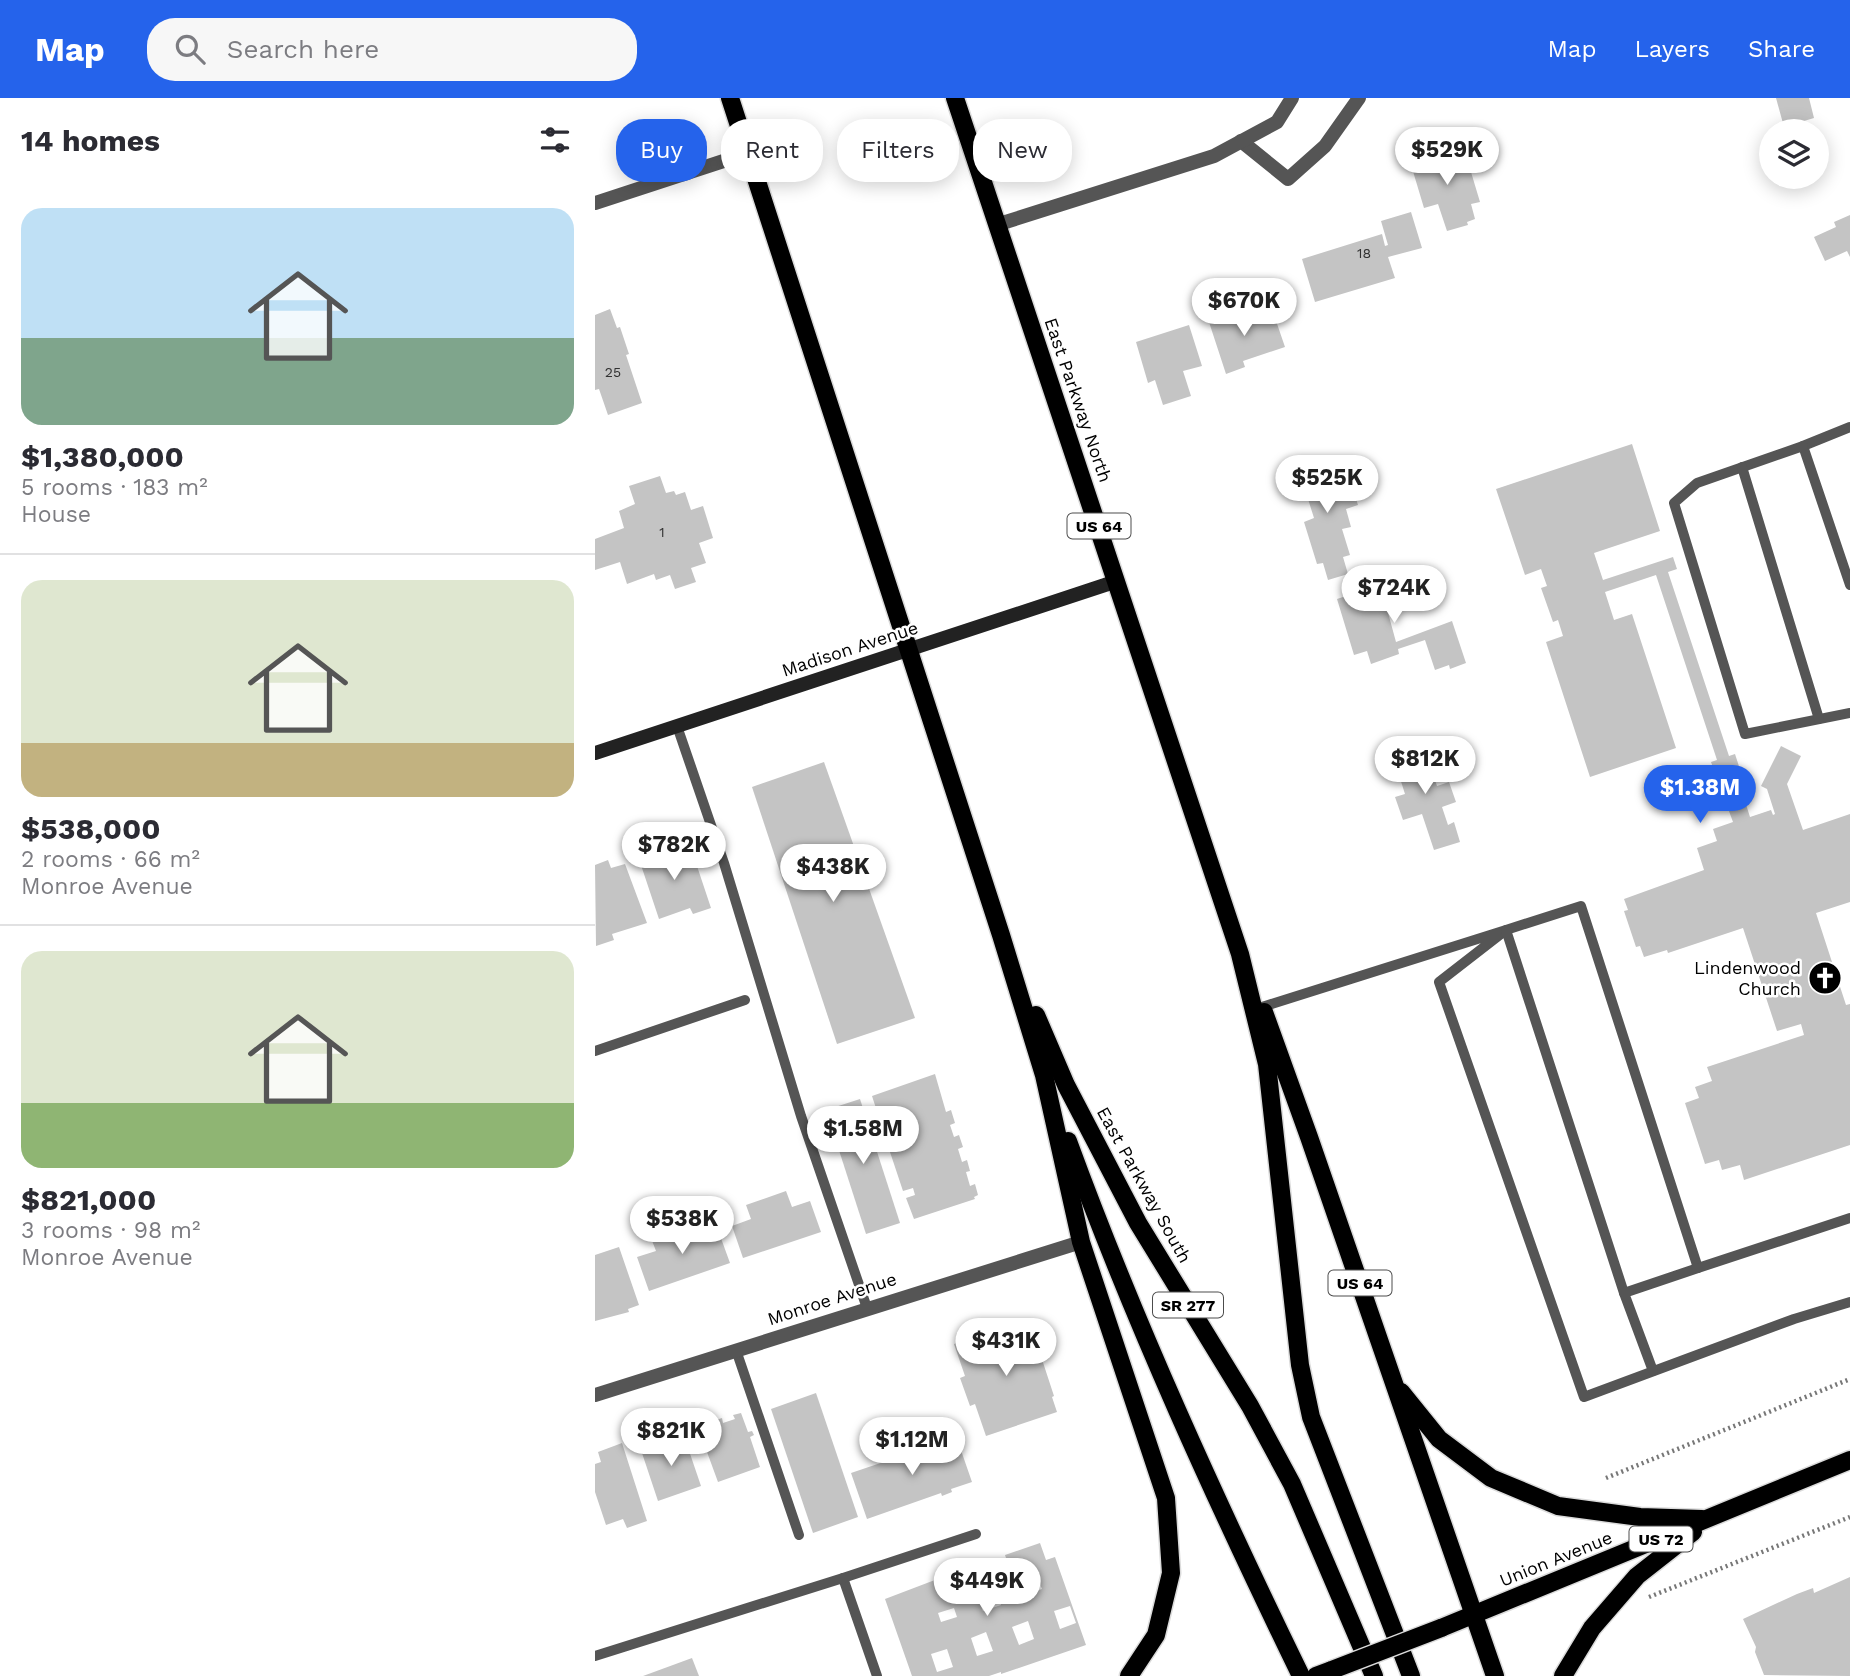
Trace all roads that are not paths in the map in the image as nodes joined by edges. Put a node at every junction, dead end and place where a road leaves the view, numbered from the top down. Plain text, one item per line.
1 (730, 98) edge
2 (955, 98) edge
3 (1292, 98) edge
4 (1359, 98) edge
5 (737, 119) edge
6 (1241, 141) junction
7 (721, 162) edge
8 (757, 182) edge
9 (595, 203) edge
10 (996, 225) junction
11 (1850, 427) edge
12 (1803, 446) junction
13 (1742, 467) junction
14 (1117, 581) junction
15 (1850, 585) edge
16 (910, 649) junction
17 (1850, 713) edge
18 (1819, 719) junction
19 (677, 726) junction
20 (595, 752) edge
21 (1506, 930) junction
22 (1001, 935) junction
23 (1240, 954) junction
24 (745, 1000) dead end
25 (1262, 1007) junction
26 (595, 1051) edge
27 (1044, 1075) junction
28 (1850, 1218) edge
29 (1081, 1242) junction
30 (1698, 1268) junction
31 (1625, 1293) junction
32 (1850, 1302) edge
33 (867, 1308) junction
34 (736, 1350) junction
35 (1653, 1371) junction
36 (1394, 1382) junction
37 (595, 1395) edge
38 (1849, 1462) edge
39 (1709, 1519) junction
40 (976, 1534) dead end
41 (799, 1535) dead end
42 (843, 1578) junction
43 (1473, 1615) junction
44 (595, 1656) edge
45 (1324, 1673) edge
46 (877, 1676) edge
47 (1129, 1676) edge
48 (1301, 1676) edge
49 (1374, 1676) edge
50 (1411, 1676) edge
51 (1495, 1676) edge
52 (1563, 1676) edge

1 - 5 main road
2 - 10 main road, East Parkway North / US 64
3 - 6 street
4 - 6 street
6 - 10 street
7 - 9 street
8 - 16 main road
10 - 14 main road, East Parkway North / US 64
11 - 12 lane
12 - 13 lane
12 - 15 lane
13 - 18 lane
13 - 18 lane
14 - 16 street, Madison Avenue
14 - 23 main road, East Parkway North / US 64
16 - 19 street, Madison Avenue
16 - 22 main road
17 - 18 lane
19 - 20 street, Madison Avenue
19 - 33 lane
21 - 25 lane
21 - 30 lane
21 - 31 lane
21 - 35 lane
22 - 27 main road
22 - 49 main road, East Parkway South / SR 277
23 - 25 main road, US 64
23 - 50 main road
24 - 26 lane
25 - 36 main road, US 64
27 - 29 main road
27 - 48 main road
28 - 30 lane
29 - 33 street, Monroe Avenue
29 - 47 main road
30 - 31 lane
31 - 35 lane
32 - 35 lane
33 - 34 street, Monroe Avenue
34 - 37 street, Monroe Avenue
34 - 41 lane
36 - 39 main road
36 - 43 main road, US 64
38 - 39 main road, Union Avenue / US 72
39 - 43 main road, Union Avenue / US 72
39 - 52 main road
40 - 42 lane
42 - 44 lane
42 - 46 lane
43 - 45 main road, Union Avenue, bridge
43 - 51 main road

